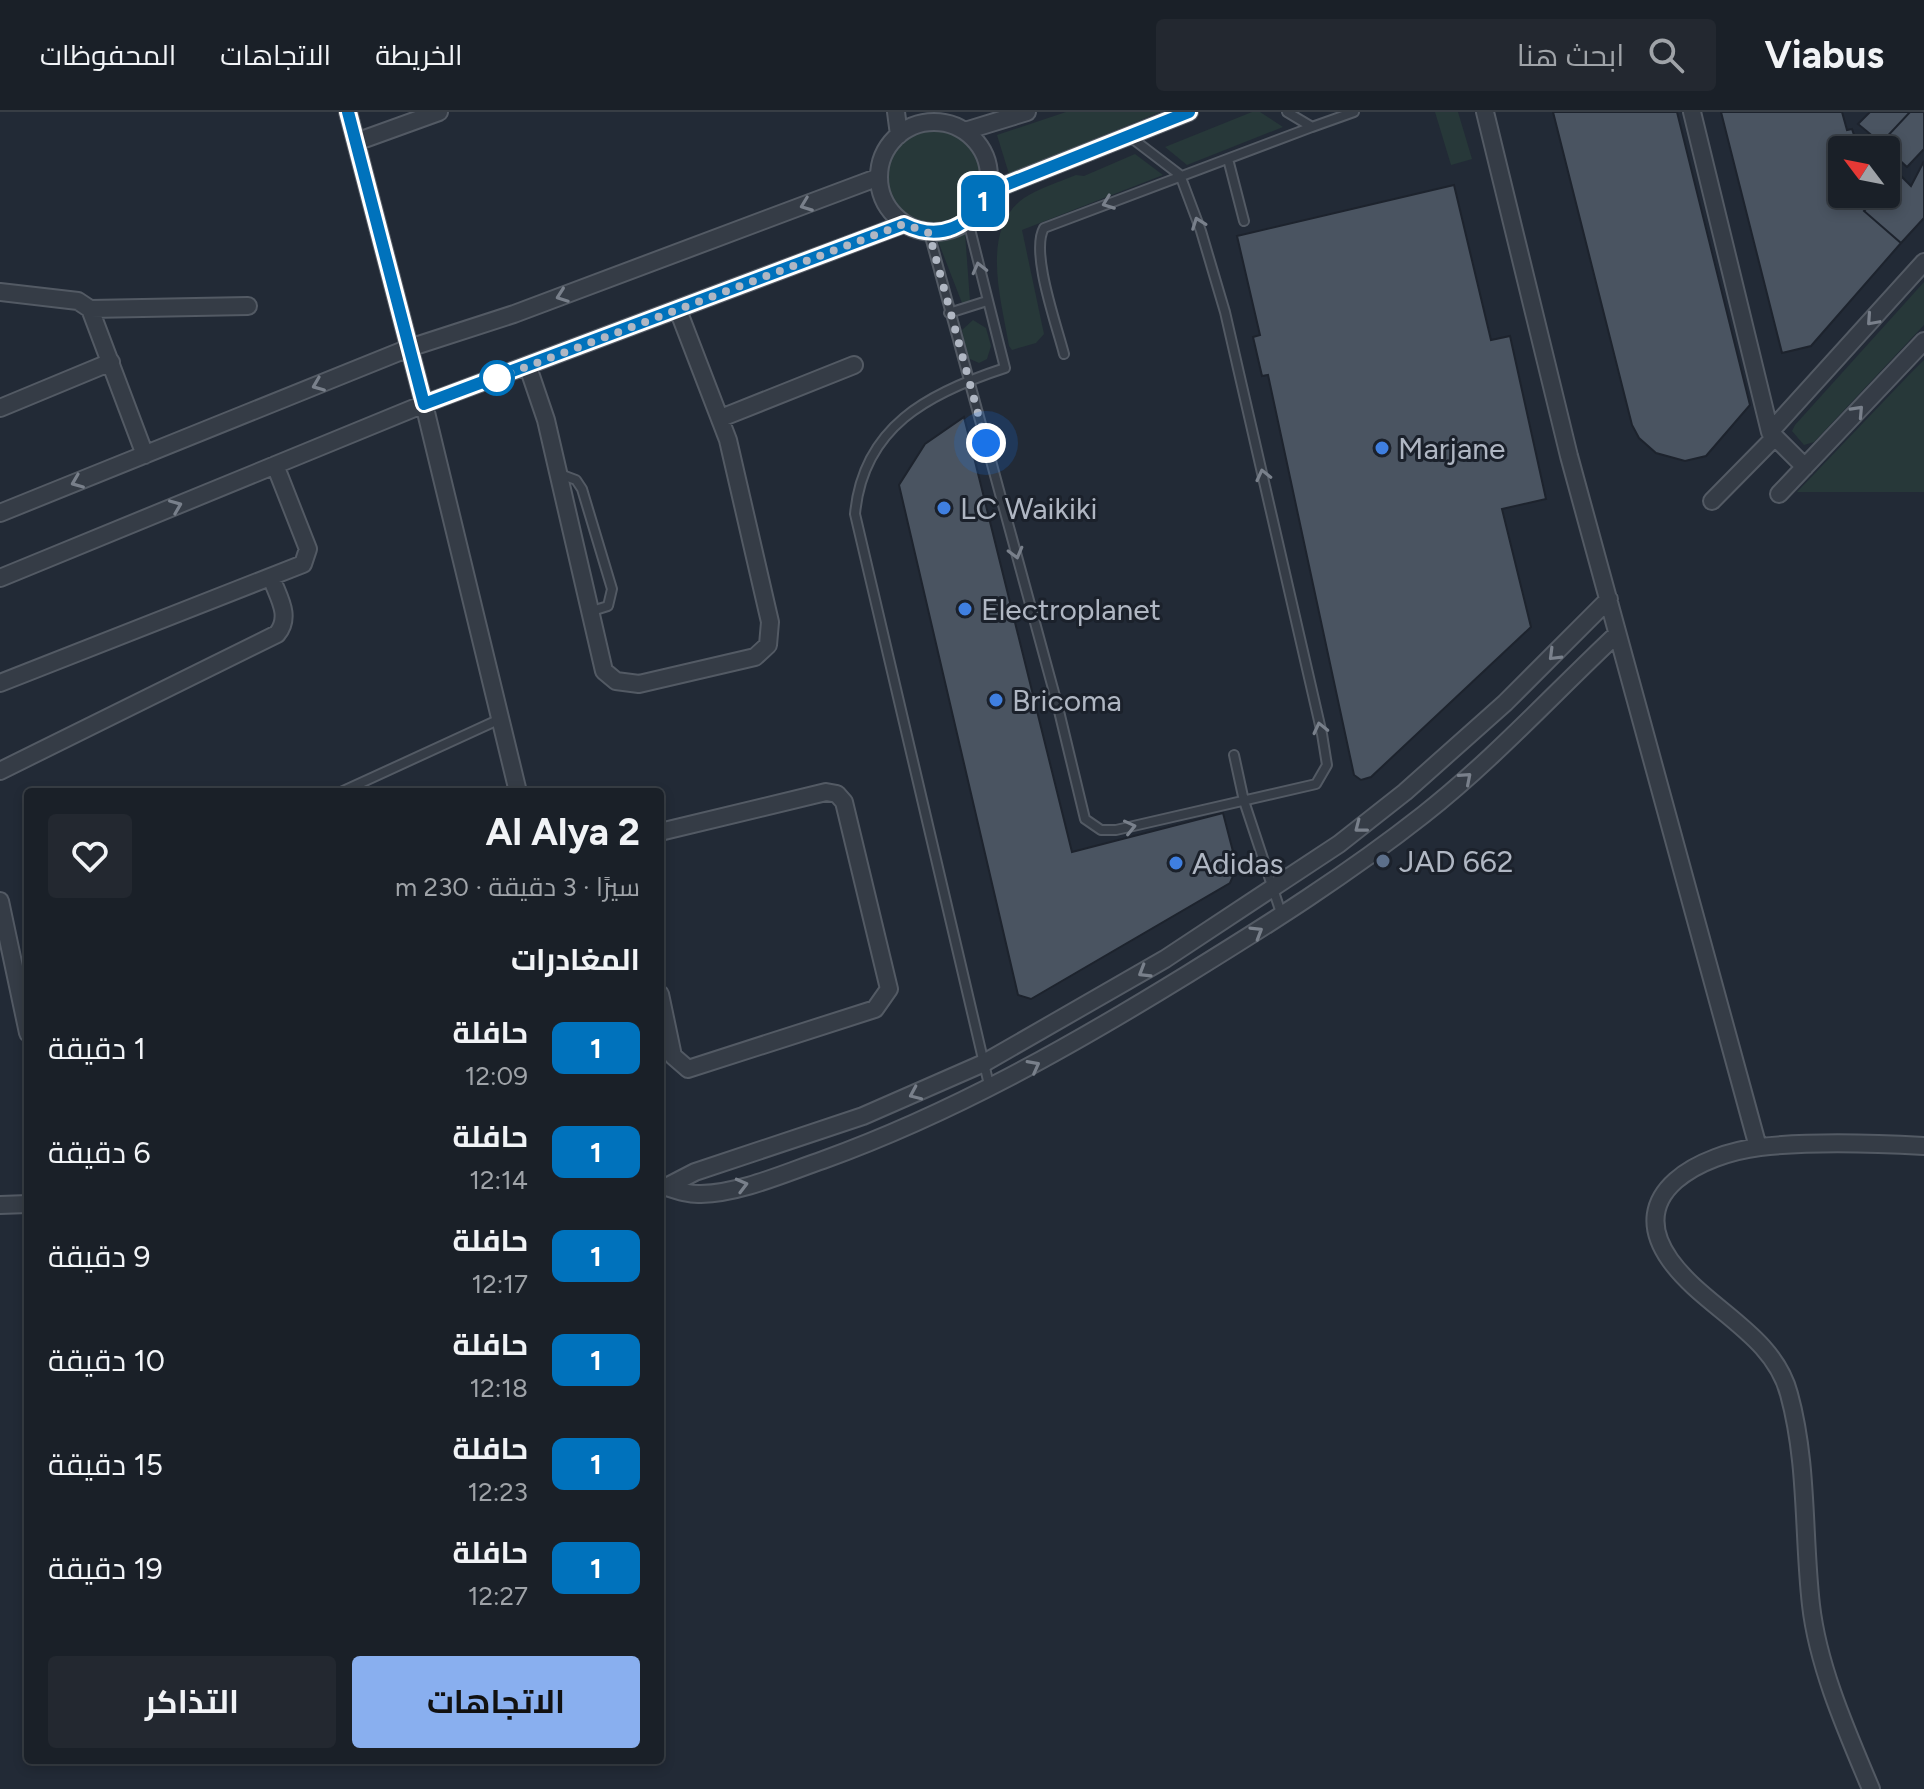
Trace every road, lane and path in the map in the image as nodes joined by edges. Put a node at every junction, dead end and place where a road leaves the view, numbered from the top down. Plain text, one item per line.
1 (348, 112) edge
2 (439, 112) edge
3 (896, 112) edge
4 (1027, 112) edge
5 (1189, 112) edge
6 (1287, 112) edge
7 (1354, 112) edge
8 (1485, 112) edge
9 (1692, 112) edge
10 (946, 118) edge
11 (1312, 127) junction
12 (965, 131) junction
13 (899, 135) junction
14 (1129, 136) junction
15 (356, 142) junction
16 (1228, 159) junction
17 (1180, 175) junction
18 (879, 177) junction
19 (988, 192) junction
20 (968, 221) junction
21 (1244, 221) dead end
22 (904, 224) junction
23 (929, 233) junction
24 (1924, 262) edge
25 (0, 292) edge
26 (987, 301) junction
27 (248, 306) dead end
28 (90, 309) junction
29 (678, 310) junction
30 (949, 313) junction
31 (1924, 341) edge
32 (409, 348) junction
33 (1064, 354) dead end
34 (111, 362) junction
35 (854, 365) dead end
36 (528, 367) junction
37 (967, 380) junction
38 (424, 404) junction
39 (0, 408) edge
40 (721, 418) junction
41 (1772, 434) junction
42 (145, 455) junction
43 (275, 465) junction
44 (1805, 467) junction
45 (558, 474) junction
46 (1779, 494) dead end
47 (1712, 501) dead end
48 (0, 513) edge
49 (271, 577) junction
50 (0, 578) edge
51 (1609, 599) junction
52 (589, 612) junction
53 (1617, 634) junction
54 (0, 683) edge
55 (500, 719) junction
56 (1234, 755) dead end
57 (0, 771) edge
58 (350, 788) edge
59 (517, 788) edge
60 (1244, 801) junction
61 (664, 831) edge
62 (1273, 889) junction
63 (0, 901) edge
64 (1282, 917) junction
65 (4, 940) edge
66 (664, 1013) edge
67 (24, 1018) edge
68 (984, 1063) junction
69 (990, 1089) junction
70 (1924, 1146) edge
71 (1758, 1147) junction
72 (664, 1186) edge
73 (664, 1186) edge
74 (24, 1204) edge
75 (0, 1205) edge
76 (1871, 1789) edge

1 - 15 street
2 - 15 street
3 - 13 street
4 - 12 street
5 - 14 street
6 - 11 lane
7 - 11 lane
8 - 51 street
9 - 41 street
10 - 12 street
10 - 13 street
11 - 16 lane
12 - 19 street
13 - 18 street
14 - 17 lane
14 - 19 street
15 - 32 street
16 - 17 lane
16 - 21 lane
17 -> 33 lane
60 -> 17 lane
18 - 22 street
18 -> 32 street
19 - 20 street
20 - 23 street
26 -> 20 lane
22 - 23 street
22 - 29 street
23 - 30 lane
24 -> 41 street
25 - 28 street
26 - 30 lane
26 - 37 lane
27 - 28 street
28 - 34 street
29 - 36 street
29 - 40 street
30 - 37 lane
44 -> 31 street
32 - 38 street
32 -> 42 street
34 - 39 street
34 - 42 street
35 - 40 street
36 - 38 street
36 - 45 street
37 -> 60 lane
37 - 68 lane
38 - 43 street
38 - 55 street
40 - 52 street
41 - 44 street
41 - 47 street
42 -> 48 street
43 - 49 street
50 -> 43 street
44 - 46 street
45 - 52 street
45 - 52 lane
49 - 54 street
49 - 57 street
51 - 53 street
51 -> 62 street
64 -> 53 street
53 - 71 street
55 - 58 lane
55 - 59 street
56 - 60 lane
60 - 62 lane
61 - 66 street
62 - 64 lane
62 -> 68 street
63 - 65 street
69 -> 64 street
65 - 67 street
68 - 69 lane
68 -> 72 street
73 -> 69 street
70 - 71 street
71 - 76 street
74 - 75 street

